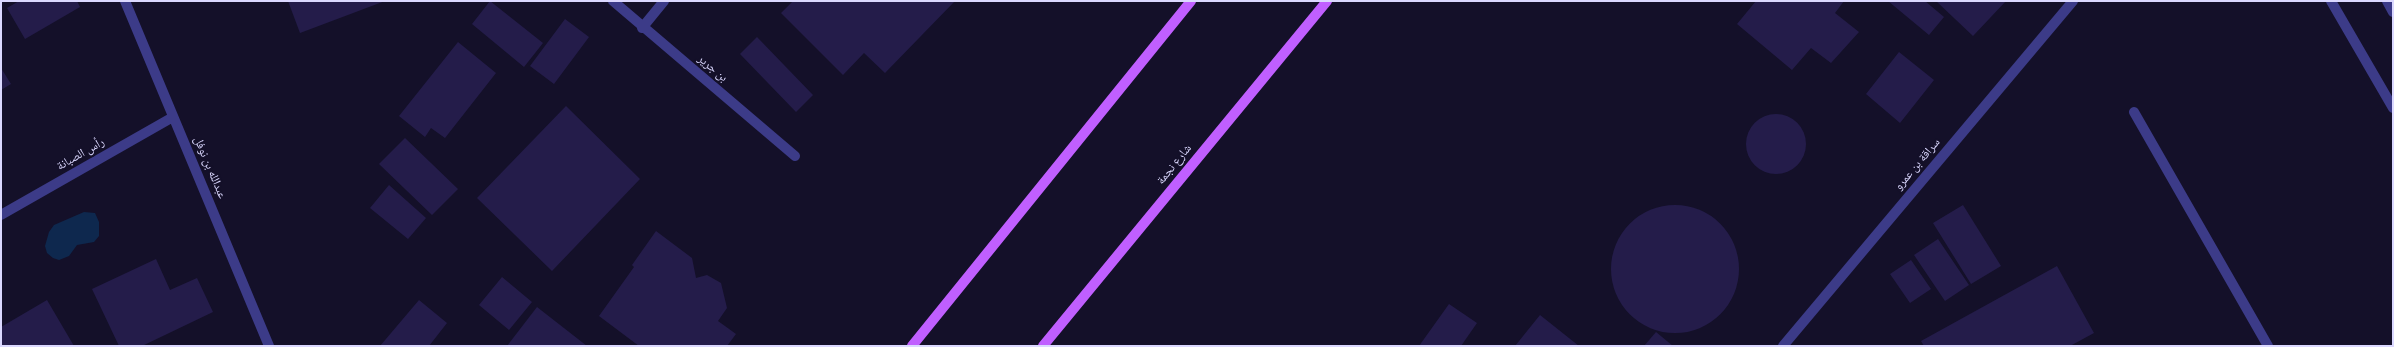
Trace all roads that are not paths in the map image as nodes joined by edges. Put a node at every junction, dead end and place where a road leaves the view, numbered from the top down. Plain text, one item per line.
1 (125, 1) edge
2 (613, 1) edge
3 (664, 1) edge
4 (1192, 1) edge
5 (1327, 1) edge
6 (2073, 1) edge
7 (2330, 1) edge
8 (2387, 1) edge
9 (2393, 12) edge
10 (642, 28) junction
11 (2393, 108) edge
12 (2134, 112) dead end
13 (173, 117) junction
14 (795, 156) dead end
15 (1, 215) edge
16 (269, 346) edge
17 (912, 346) edge
18 (1043, 346) edge
19 (1783, 346) edge
20 (2268, 346) edge

1 - 13 street, عبدالله بن نوفل
2 - 10 street, بن جرير
3 - 10 street
4 - 17 main road
5 - 18 main road, شارع نجمة
6 - 19 street, سراقة بن عمرو
7 - 11 street
8 - 9 street
10 - 14 street, بن جرير
12 - 20 street
13 - 15 street, رأس الصبانة
13 - 16 street, عبدالله بن نوفل

